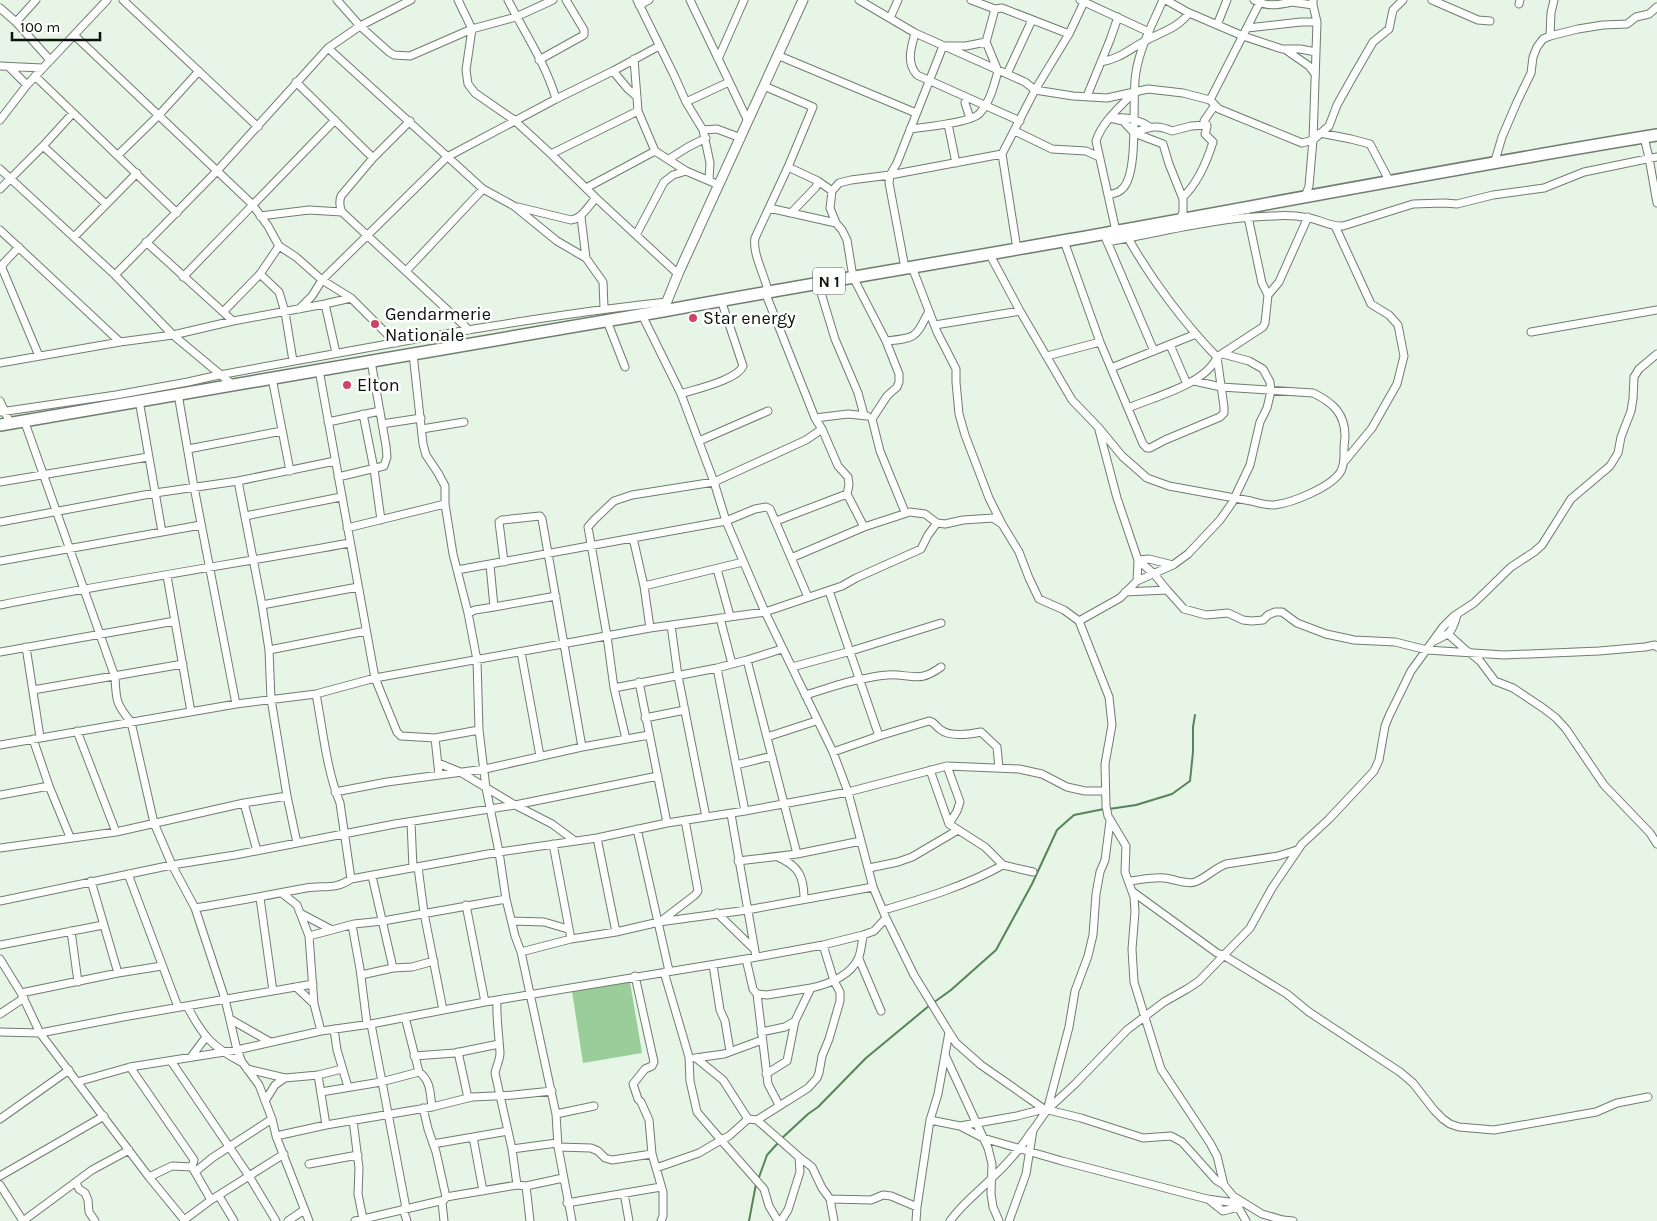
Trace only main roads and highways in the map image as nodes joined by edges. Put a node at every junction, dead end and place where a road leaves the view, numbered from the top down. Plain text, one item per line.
1 (1657, 135) edge
2 (5, 424) edge

1 - 2 highway, N 1

